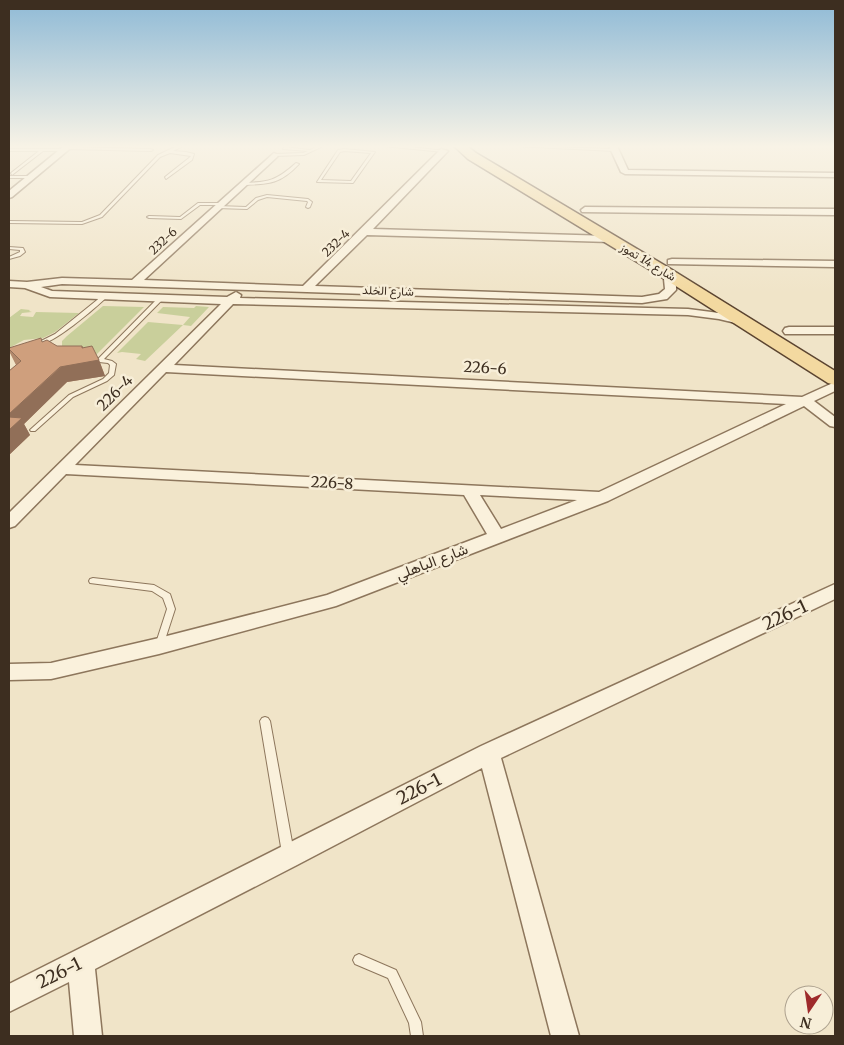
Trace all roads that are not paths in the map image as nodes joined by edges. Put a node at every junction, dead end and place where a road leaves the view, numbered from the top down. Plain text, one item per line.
1 (122, 195) edge
2 (231, 195) edge
3 (401, 195) edge
4 (536, 195) edge
5 (560, 195) edge
6 (219, 206) junction
7 (308, 207) dead end
8 (585, 210) junction
9 (835, 212) edge
10 (149, 217) dead end
11 (9, 222) edge
12 (365, 232) junction
13 (610, 239) junction
14 (10, 249) edge
15 (9, 258) edge
16 (835, 264) edge
17 (668, 266) junction
18 (9, 284) edge
19 (134, 284) junction
20 (27, 285) junction
21 (245, 287) junction
22 (307, 288) junction
23 (9, 297) edge
24 (104, 297) junction
25 (160, 299) junction
26 (231, 300) junction
27 (752, 318) junction
28 (772, 321) dead end
29 (789, 331) junction
30 (835, 331) edge
31 (45, 342) junction
32 (36, 345) edge
33 (812, 345) dead end
34 (50, 349) edge
35 (101, 359) junction
36 (81, 360) edge
37 (163, 368) junction
38 (835, 379) edge
39 (835, 386) edge
40 (806, 401) junction
41 (835, 423) edge
42 (33, 430) dead end
43 (62, 469) junction
44 (469, 490) junction
45 (602, 497) junction
46 (9, 522) edge
47 (497, 537) junction
48 (93, 582) dead end
49 (835, 591) edge
50 (159, 646) junction
51 (9, 672) edge
52 (265, 721) dead end
53 (490, 753) junction
54 (289, 857) junction
55 (359, 960) dead end
56 (81, 962) junction
57 (9, 998) edge
58 (88, 1036) edge
59 (417, 1036) edge
60 (565, 1036) edge

1 - 11 lane
2 - 6 street, 232-6
3 - 12 street, 232-4
4 - 13 main road, شارع 14 تموز
5 - 8 main road, شارع 14 تموز
6 - 7 lane
6 - 10 lane
6 - 19 street, 232-6
8 - 9 street
8 - 17 main road, شارع 14 تموز
12 - 13 street
12 - 22 street, 232-4
13 - 17 main road, شارع 14 تموز
14 - 15 lane
16 - 17 street
17 - 22 street, شارع الخلد
17 - 27 main road, شارع 14 تموز
18 - 20 street, شارع الخلد
19 - 20 street, شارع الخلد
19 - 21 street, شارع الخلد
20 - 23 street
20 - 24 street, شارع الخلد
21 - 22 street, شارع الخلد
21 - 26 street, 226-4
24 - 25 street, شارع الخلد
24 - 31 lane
25 - 26 street, شارع الخلد
25 - 35 lane
26 - 27 street, شارع الخلد
26 - 37 street, 226-4
27 - 38 main road, شارع 14 تموز
28 - 29 main road
29 - 30 street
29 - 33 main road
31 - 32 lane
31 - 34 lane
35 - 36 lane
35 - 42 lane
37 - 40 street, 226-6
37 - 43 street, 226-4
39 - 40 street, شارع الباهلي
40 - 41 street
40 - 45 street, شارع الباهلي
43 - 44 street, 226-8
43 - 46 street, 226-4
44 - 45 street, 226-8
44 - 47 street
45 - 47 street, شارع الباهلي
47 - 50 street, شارع الباهلي
48 - 50 lane
49 - 53 street, 226-1
50 - 51 street, شارع الباهلي
52 - 54 lane
53 - 54 street, 226-1
53 - 60 street
54 - 56 street, 226-1
55 - 59 lane
56 - 57 street, 226-1
56 - 58 street

